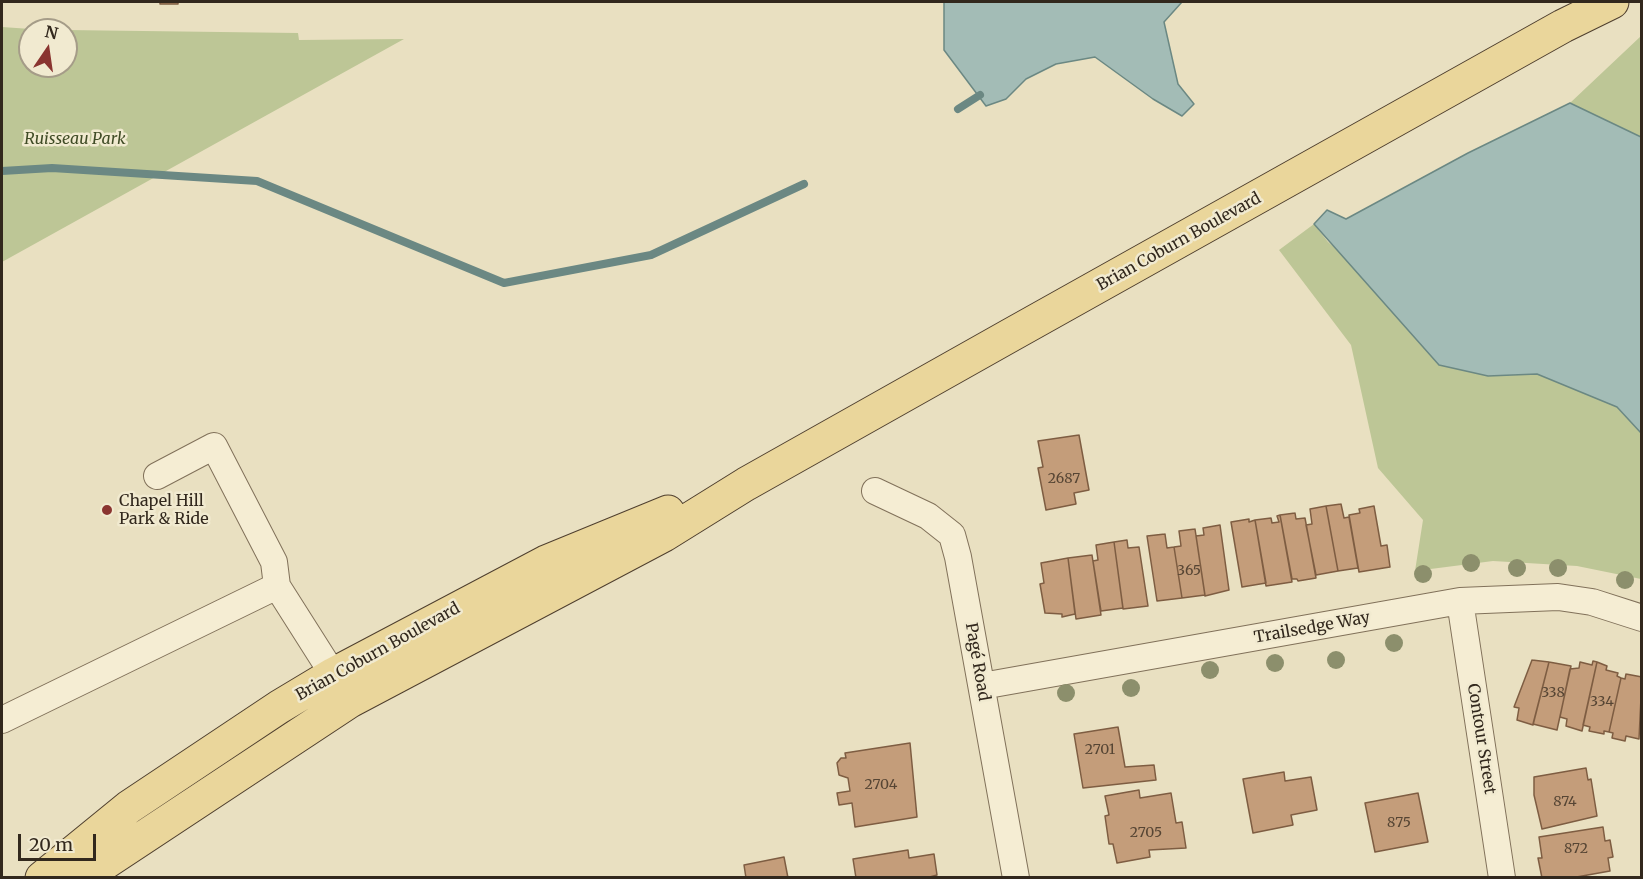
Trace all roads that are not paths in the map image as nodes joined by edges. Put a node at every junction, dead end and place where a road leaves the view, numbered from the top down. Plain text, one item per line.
1 (1612, 2) edge
2 (157, 476) dead end
3 (875, 491) dead end
4 (278, 586) junction
5 (1460, 601) junction
6 (1641, 618) edge
7 (982, 686) junction
8 (342, 688) junction
9 (2, 720) edge
10 (42, 878) edge
11 (82, 878) edge
12 (1016, 878) edge
13 (1502, 878) edge

1 - 8 main road, Brian Coburn Boulevard
2 - 4 street
3 - 7 street, Pagé Road
4 - 8 street
4 - 9 street
5 - 6 street, Trailsedge Way
5 - 7 street, Trailsedge Way
5 - 13 street, Contour Street
7 - 12 street, Pagé Road
8 - 10 main road, Brian Coburn Boulevard
8 - 11 main road, Brian Coburn Boulevard

